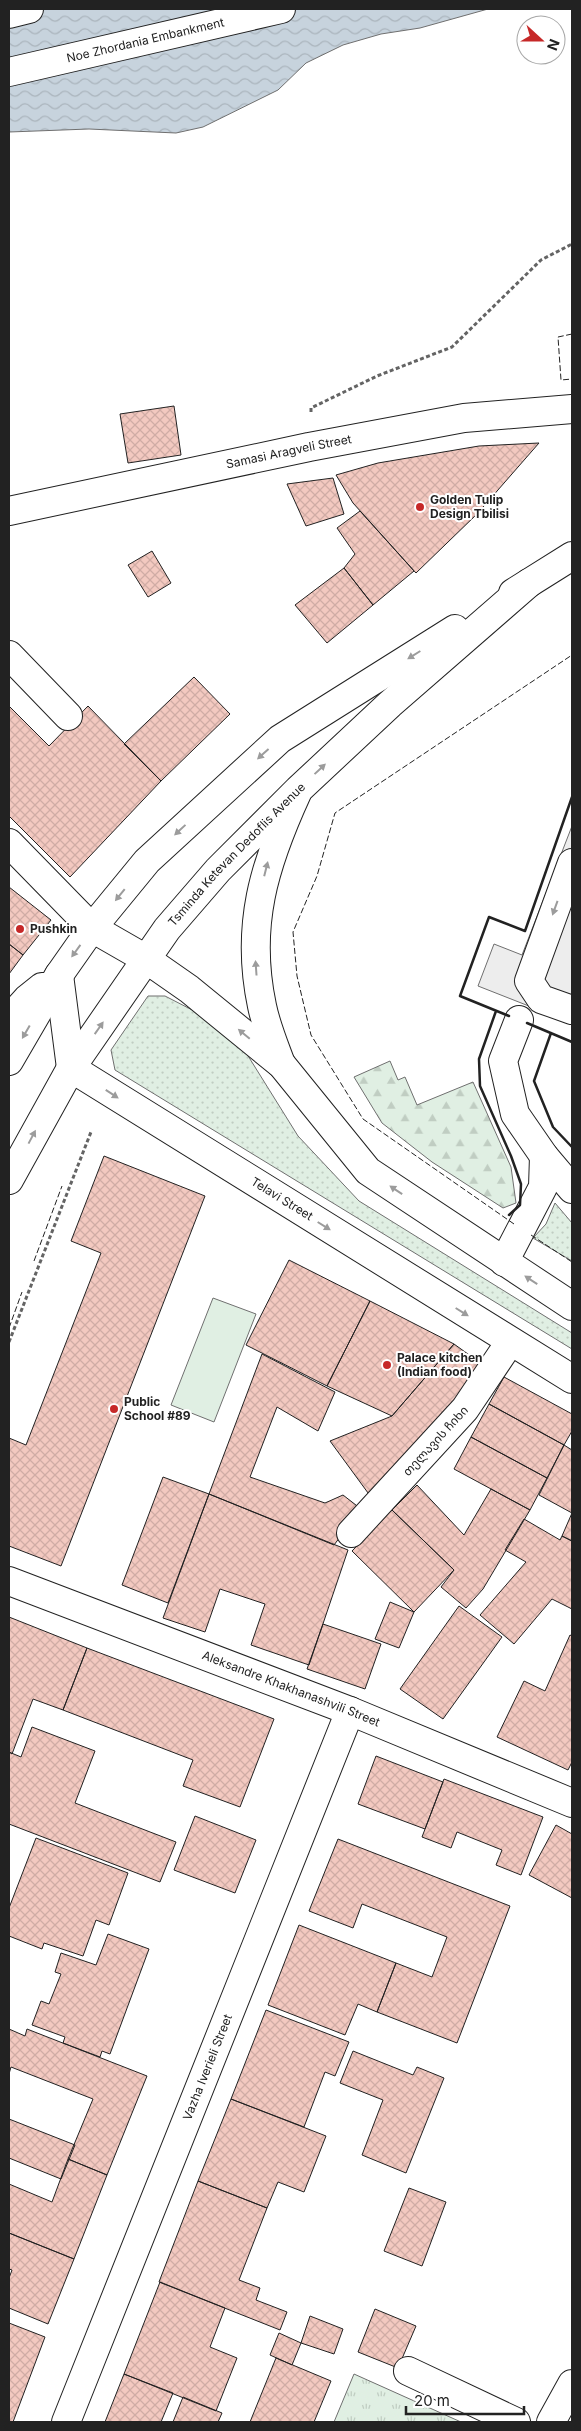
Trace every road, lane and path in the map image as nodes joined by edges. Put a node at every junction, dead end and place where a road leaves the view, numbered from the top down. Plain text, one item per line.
1 (29, 9) edge
2 (281, 9) edge
3 (9, 14) edge
4 (9, 72) edge
5 (572, 244) edge
6 (572, 408) edge
7 (309, 447) junction
8 (9, 511) edge
9 (572, 556) edge
10 (529, 583) junction
11 (9, 655) edge
12 (68, 716) dead end
13 (298, 790) junction
14 (9, 843) edge
15 (572, 862) edge
16 (92, 928) junction
17 (146, 959) junction
18 (59, 975) junction
19 (572, 1010) edge
20 (9, 1019) edge
21 (519, 1020) dead end
22 (9, 1061) edge
23 (282, 1065) junction
24 (71, 1068) junction
25 (91, 1132) dead end
26 (544, 1156) junction
27 (9, 1180) edge
28 (572, 1189) edge
29 (504, 1262) junction
30 (572, 1306) edge
31 (9, 1342) edge
32 (510, 1342) junction
33 (572, 1380) edge
34 (351, 1533) dead end
35 (9, 1581) edge
36 (350, 1711) junction
37 (572, 1803) edge
38 (408, 2371) dead end
39 (572, 2384) edge
40 (66, 2422) edge
41 (516, 2422) edge
42 (551, 2422) edge

1 - 3 street
2 - 4 street, Noe Zhordania Embankment
5 - 7 path
6 - 7 street, Samasi Aragveli Street
7 - 8 street, Samasi Aragveli Street
9 - 10 street, Tsminda Ketevan Dedoflis Avenue
13 -> 10 street, Tsminda Ketevan Dedoflis Avenue
10 -> 16 street, Tsminda Ketevan Dedoflis Avenue
11 - 12 street
13 - 17 street, Tsminda Ketevan Dedoflis Avenue
23 -> 13 street
14 - 16 street
15 -> 19 street
16 - 17 street
16 -> 18 street, Tsminda Ketevan Dedoflis Avenue
23 -> 17 street
24 -> 17 street, Tsminda Ketevan Dedoflis Avenue
18 - 20 street
18 -> 22 street, Tsminda Ketevan Dedoflis Avenue
18 - 24 street
21 - 26 street
29 -> 23 street
27 -> 24 street, Tsminda Ketevan Dedoflis Avenue
24 -> 32 street, Telavi Street
25 - 31 path
26 - 28 street
26 - 29 street
30 -> 29 street
32 - 33 street, Telavi Street
32 - 34 street, თელავის ჩიხი
35 - 36 street, Aleksandre Khakhanashvili Street
36 - 37 street, Aleksandre Khakhanashvili Street
36 - 40 street, Vazha Iverieli Street
38 - 41 street
39 - 42 street

